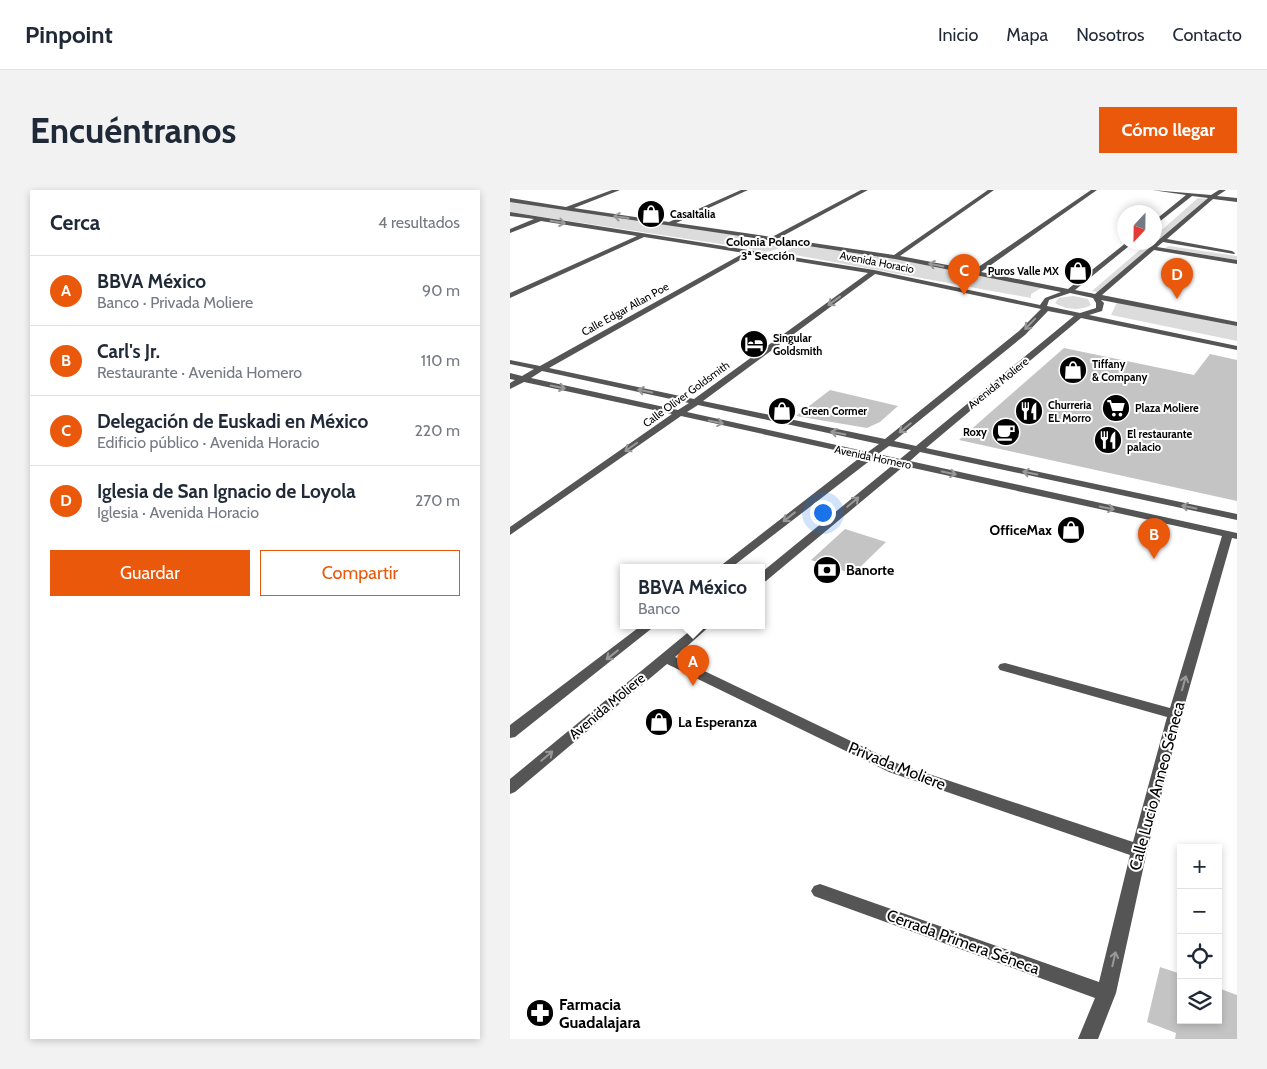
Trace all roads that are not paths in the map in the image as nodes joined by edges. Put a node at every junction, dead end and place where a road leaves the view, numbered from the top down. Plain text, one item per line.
1 (617, 190) edge
2 (745, 190) edge
3 (865, 190) edge
4 (991, 190) edge
5 (1094, 190) edge
6 (1155, 190) edge
7 (1223, 190) edge
8 (1187, 191) edge
9 (1214, 195) junction
10 (1237, 198) edge
11 (510, 200) edge
12 (566, 208) junction
13 (510, 214) edge
14 (1162, 216) edge
15 (540, 219) junction
16 (669, 224) junction
17 (510, 230) edge
18 (644, 235) junction
19 (770, 238) junction
20 (1162, 239) edge
21 (1162, 240) edge
22 (784, 241) junction
23 (1121, 250) edge
24 (1149, 250) edge
25 (1162, 250) edge
26 (752, 253) junction
27 (1237, 254) edge
28 (895, 257) junction
29 (1237, 262) edge
30 (874, 272) junction
31 (976, 272) junction
32 (1070, 291) junction
33 (510, 296) edge
34 (1096, 296) junction
35 (1045, 309) junction
36 (1079, 316) junction
37 (1237, 324) edge
38 (1237, 348) edge
39 (510, 362) edge
40 (541, 369) junction
41 (510, 376) edge
42 (522, 379) junction
43 (510, 386) edge
44 (695, 402) junction
45 (679, 414) junction
46 (886, 443) junction
47 (917, 449) junction
48 (869, 456) junction
49 (901, 463) junction
50 (1237, 518) edge
51 (510, 532) edge
52 (1232, 535) edge
53 (729, 564) edge
54 (765, 576) edge
55 (645, 629) edge
56 (700, 629) edge
57 (664, 658) junction
58 (1005, 667) dead end
59 (1175, 714) junction
60 (510, 733) edge
61 (510, 788) edge
62 (1139, 851) junction
63 (820, 891) dead end
64 (1106, 993) junction
65 (1088, 1039) edge

1 - 12 street
2 - 16 street
3 - 19 street
4 - 28 street
5 - 31 street
6 - 8 street
7 - 9 street, Avenida Moliere
8 - 9 street
8 - 14 street
9 - 10 street
9 - 20 street, Avenida Moliere
11 - 12 street, Avenida Horacio
16 -> 12 street, Avenida Horacio
13 - 15 street, Avenida Horacio
15 - 17 street
15 -> 18 street, Avenida Horacio
16 - 19 street, Avenida Horacio
18 - 26 street, Avenida Horacio
18 - 33 street
19 - 22 street, Avenida Horacio
19 - 26 street
21 - 27 street
22 - 26 street
22 - 28 street, Avenida Horacio
23 - 32 street, Avenida Moliere
24 - 34 street, Avenida Moliere
25 - 29 street
26 - 30 street, Avenida Horacio
26 - 40 street, Calle Edgar Allan Poe
31 -> 28 street, Avenida Horacio
30 - 35 street, Avenida Horacio
30 -> 44 street, Calle Oliver Goldsmith
31 - 32 street, Avenida Horacio
32 - 34 street, Avenida Horacio
32 - 35 street, Avenida Moliere
34 - 36 street, Avenida Moliere
34 - 37 street, Avenida Horacio
35 - 36 street, Avenida Horacio
35 -> 46 street, Avenida Moliere
36 - 38 street, Avenida Horacio
36 - 47 street, Avenida Moliere
39 - 40 street, Avenida Homero
40 - 42 street, Calle Edgar Allan Poe
44 -> 40 street, Avenida Homero
41 - 42 street, Avenida Homero
42 - 43 street, Calle Edgar Allan Poe
42 -> 45 street, Avenida Homero
44 - 45 street, Calle Oliver Goldsmith
46 -> 44 street, Avenida Homero
45 -> 48 street, Avenida Homero
45 -> 51 street, Calle Oliver Goldsmith
46 - 47 street, Avenida Homero
46 - 48 street, Avenida Moliere
47 - 49 street, Avenida Moliere
50 -> 47 street, Avenida Homero
48 - 49 street, Avenida Homero
48 -> 53 street, Avenida Moliere
49 -> 52 street, Avenida Homero
54 -> 49 street, Avenida Moliere
59 -> 52 street, Calle Lucio Anneo Séneca
55 -> 60 street
56 - 57 street, Avenida Moliere
61 -> 57 street, Avenida Moliere
57 - 62 street, Privada Moliere
58 - 59 street
59 - 62 street, Calle Lucio Anneo Séneca
64 -> 62 street, Calle Lucio Anneo Séneca
63 - 64 street, Cerrada Primera Séneca
64 - 65 street, Calle Lucio Anneo Séneca

